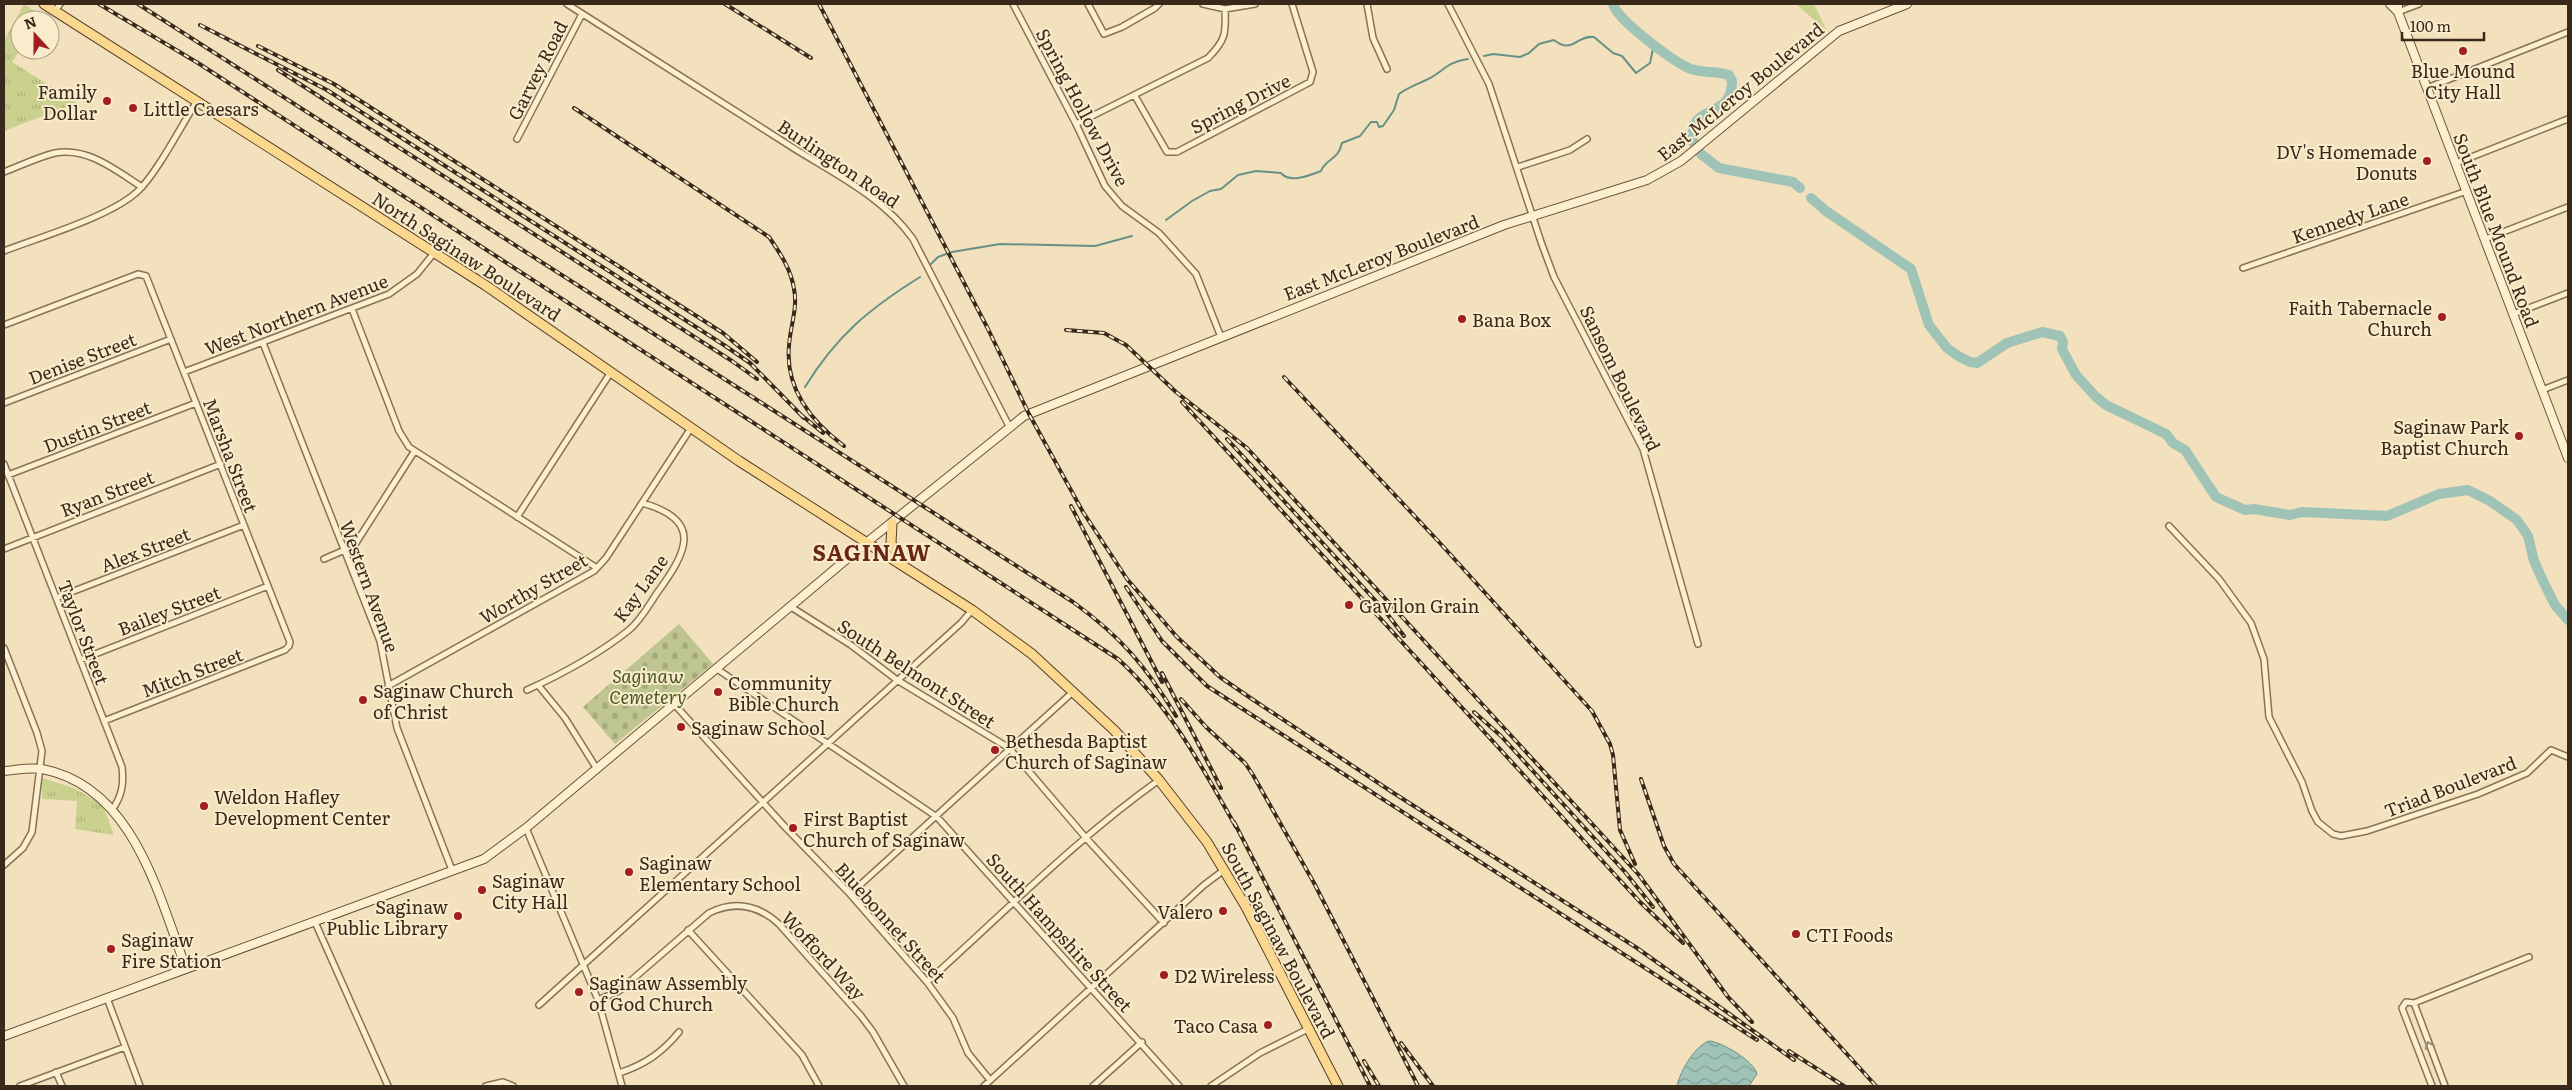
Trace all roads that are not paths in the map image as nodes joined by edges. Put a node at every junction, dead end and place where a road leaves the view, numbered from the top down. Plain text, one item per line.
1 (44, 4) edge
2 (567, 4) edge
3 (1013, 4) edge
4 (1088, 4) edge
5 (1159, 4) edge
6 (1203, 4) edge
7 (1255, 4) edge
8 (1292, 4) edge
9 (1368, 4) edge
10 (1448, 4) edge
11 (1907, 4) edge
12 (2390, 4) edge
13 (2419, 4) edge
14 (57, 7) edge
15 (1225, 8) junction
16 (2398, 8) edge
17 (582, 14) junction
18 (2568, 32) edge
19 (1387, 69) dead end
20 (2427, 88) junction
21 (1135, 96) junction
22 (197, 101) junction
23 (2568, 119) edge
24 (1076, 124) junction
25 (517, 139) dead end
26 (1587, 139) dead end
27 (2456, 163) junction
28 (1518, 167) junction
29 (4, 172) edge
30 (142, 187) junction
31 (2467, 191) junction
32 (2568, 207) edge
33 (1533, 214) junction
34 (2485, 239) junction
35 (4, 251) edge
36 (434, 253) junction
37 (2243, 268) dead end
38 (2568, 292) edge
39 (352, 310) junction
40 (2513, 314) junction
41 (4, 325) edge
42 (1221, 337) junction
43 (171, 338) junction
44 (263, 343) junction
45 (184, 372) junction
46 (612, 372) junction
47 (2568, 380) edge
48 (2542, 390) junction
49 (4, 403) edge
50 (196, 403) junction
51 (1009, 426) junction
52 (691, 428) junction
53 (414, 452) junction
54 (2568, 458) edge
55 (4, 464) edge
56 (220, 464) junction
57 (8, 476) junction
58 (642, 503) junction
59 (517, 517) junction
60 (892, 523) junction
61 (244, 525) junction
62 (2169, 526) dead end
63 (32, 537) junction
64 (866, 544) junction
65 (4, 549) edge
66 (344, 552) junction
67 (324, 559) dead end
68 (902, 565) junction
69 (597, 568) junction
70 (268, 586) junction
71 (56, 598) junction
72 (790, 607) junction
73 (972, 610) junction
74 (1698, 644) dead end
75 (289, 646) joint
76 (4, 648) edge
77 (80, 660) junction
78 (717, 668) junction
79 (897, 680) junction
80 (538, 685) junction
81 (388, 686) junction
82 (527, 690) dead end
83 (1074, 690) junction
84 (675, 705) junction
85 (104, 721) junction
86 (826, 744) junction
87 (1008, 748) junction
88 (2568, 757) edge
89 (40, 768) junction
90 (597, 769) junction
91 (4, 771) edge
92 (1159, 780) junction
93 (762, 802) junction
94 (112, 810) junction
95 (937, 817) junction
96 (526, 828) junction
97 (1086, 838) junction
98 (4, 865) edge
99 (452, 870) junction
100 (1224, 870) junction
101 (850, 894) junction
102 (1014, 903) junction
103 (315, 922) junction
104 (1164, 923) junction
105 (688, 930) junction
106 (2529, 957) dead end
107 (584, 963) junction
108 (186, 968) junction
109 (927, 982) junction
110 (1092, 988) junction
111 (107, 998) junction
112 (598, 1000) junction
113 (2414, 1003) junction
114 (539, 1005) dead end
115 (1308, 1029) junction
116 (679, 1032) dead end
117 (4, 1036) edge
118 (1142, 1042) junction
119 (125, 1047) junction
120 (56, 1072) junction
121 (619, 1073) junction
122 (990, 1080) junction
123 (20, 1086) edge
124 (62, 1086) edge
125 (140, 1086) edge
126 (388, 1086) edge
127 (486, 1086) edge
128 (513, 1086) edge
129 (622, 1086) edge
130 (819, 1086) edge
131 (904, 1086) edge
132 (984, 1086) edge
133 (1092, 1086) edge
134 (1179, 1086) edge
135 (1211, 1086) edge
136 (1338, 1086) edge
137 (2432, 1086) edge
138 (2445, 1086) edge

1 - 14 main road, North Saginaw Boulevard
2 - 17 street, Burlington Road
3 - 24 street, Spring Hollow Drive
4 - 5 street
6 - 15 street
7 - 15 street
8 - 21 street, Spring Drive
9 - 19 street
10 - 28 street, Sansom Boulevard
11 - 33 main road, East McLeroy Boulevard
12 - 16 main road, South Blue Mound Road
13 - 16 street
14 - 22 main road, North Saginaw Boulevard
15 - 21 street
16 - 20 main road, South Blue Mound Road
17 - 25 street, Garvey Road
17 - 51 street, Burlington Road
18 - 20 street
20 - 27 main road, South Blue Mound Road
21 - 24 street
22 - 30 street
22 - 36 main road, North Saginaw Boulevard
23 - 27 street
24 - 42 street, Spring Hollow Drive
26 - 28 street
27 - 31 main road, South Blue Mound Road
28 - 33 street, Sansom Boulevard
29 - 30 street
30 - 35 street
31 - 34 main road, South Blue Mound Road
31 - 37 street, Kennedy Lane
32 - 34 street
33 - 42 main road, East McLeroy Boulevard
33 - 74 street, Sansom Boulevard
34 - 40 main road, South Blue Mound Road
36 - 39 street, West Northern Avenue
36 - 46 main road, North Saginaw Boulevard
38 - 40 street
39 - 44 street, West Northern Avenue
39 - 53 street
40 - 48 main road, South Blue Mound Road
41 - 43 street, Marsha Street
42 - 51 main road, East McLeroy Boulevard
43 - 45 street, Marsha Street
43 - 49 street, Denise Street
44 - 45 street, West Northern Avenue
44 - 66 street, Western Avenue
45 - 50 street, Marsha Street
46 - 52 main road, North Saginaw Boulevard
46 - 59 street
47 - 48 street
48 - 54 main road, South Blue Mound Road
50 - 56 street, Marsha Street
50 - 57 street, Dustin Street
51 - 60 main road, East McLeroy Boulevard
52 - 58 street, Worthy Street
52 - 64 main road, North Saginaw Boulevard
53 - 59 street
53 - 66 street
55 - 57 street, Taylor Street
56 - 61 street, Marsha Street
56 - 63 street, Ryan Street
57 - 63 street, Taylor Street
58 - 69 street, Worthy Street
58 - 80 street, Kay Lane
59 - 69 street
60 - 64 main road, East McLeroy Boulevard
60 - 68 main road
61 - 70 street, Marsha Street
61 - 71 street, Alex Street
62 - 88 street, Triad Boulevard
63 - 65 street, Ryan Street
63 - 71 street, Taylor Street
64 - 68 main road, South Saginaw Boulevard
64 - 72 main road, East McLeroy Boulevard
66 - 67 street
66 - 81 street, Western Avenue
68 - 73 main road, South Saginaw Boulevard
69 - 81 street, Worthy Street
70 - 75 street, Marsha Street
70 - 77 street, Bailey Street
71 - 77 street, Taylor Street
72 - 78 main road, East McLeroy Boulevard
72 - 79 street, South Belmont Street
73 - 79 street
73 - 83 main road, South Saginaw Boulevard
75 - 85 street, Mitch Street
76 - 89 street
77 - 85 street, Taylor Street
78 - 84 main road, East McLeroy Boulevard
78 - 86 street, South Hampshire Street
79 - 86 street
79 - 87 street, South Belmont Street
80 - 82 street, Kay Lane
80 - 90 street
81 - 99 street, Western Avenue
83 - 87 street
83 - 92 main road, South Saginaw Boulevard
84 - 90 main road, East McLeroy Boulevard
84 - 93 street, Bluebonnet Street
85 - 94 street, Taylor Street
86 - 93 street
86 - 95 street, South Hampshire Street
87 - 95 street
87 - 97 street, South Belmont Street
89 - 91 main road
89 - 94 main road
89 - 98 street
90 - 96 main road, East McLeroy Boulevard
92 - 97 street
92 - 100 main road, South Saginaw Boulevard
93 - 101 street, Bluebonnet Street
93 - 107 street
94 - 108 main road
95 - 101 street
95 - 102 street, South Hampshire Street
96 - 99 main road, East McLeroy Boulevard
96 - 107 street
97 - 102 street
97 - 104 street, South Belmont Street
99 - 103 main road, East McLeroy Boulevard
100 - 104 street
100 - 115 main road, South Saginaw Boulevard
101 - 109 street, Bluebonnet Street
102 - 109 street
102 - 110 street, South Hampshire Street
103 - 108 main road, East McLeroy Boulevard
103 - 126 street
104 - 110 street
105 - 112 street, Wofford Way
105 - 130 street
105 - 131 street, Wofford Way
106 - 113 street
107 - 112 street
107 - 114 street
108 - 111 main road, East McLeroy Boulevard
109 - 122 street, Bluebonnet Street
110 - 118 street, South Hampshire Street
110 - 122 street
111 - 117 main road, East McLeroy Boulevard
111 - 119 street
112 - 121 street
113 - 137 street
138 -> 113 street
115 - 135 street
115 - 136 main road, South Saginaw Boulevard
116 - 121 street
118 - 133 street
118 - 134 street, South Hampshire Street
119 - 120 street
119 - 125 street
120 - 123 street
120 - 124 street
121 - 129 street
122 - 132 street
127 - 128 street

